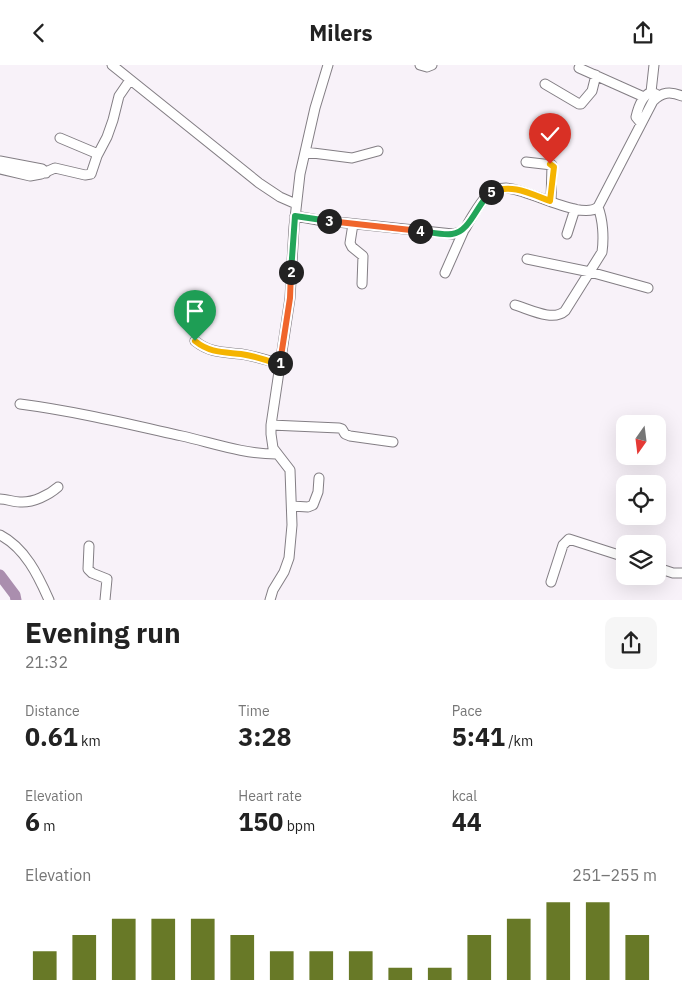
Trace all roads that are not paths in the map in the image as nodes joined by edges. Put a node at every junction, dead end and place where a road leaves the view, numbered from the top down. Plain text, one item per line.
1 (112, 65) edge
2 (328, 65) edge
3 (420, 65) edge
4 (432, 65) edge
5 (654, 65) edge
6 (579, 68) dead end
7 (596, 75) junction
8 (130, 80) junction
9 (545, 84) dead end
10 (651, 95) junction
11 (682, 96) edge
12 (641, 123) junction
13 (60, 138) dead end
14 (378, 151) dead end
15 (305, 152) junction
16 (98, 154) junction
17 (0, 161) edge
18 (526, 162) dead end
19 (0, 169) edge
20 (46, 173) junction
21 (550, 201) junction
22 (296, 204) junction
23 (598, 207) junction
24 (575, 209) junction
25 (295, 216) junction
26 (353, 224) junction
27 (464, 229) junction
28 (566, 233) dead end
29 (527, 259) dead end
30 (445, 273) dead end
31 (590, 273) junction
32 (362, 284) dead end
33 (648, 288) dead end
34 (515, 305) dead end
35 (195, 341) dead end
36 (280, 365) junction
37 (20, 404) dead end
38 (272, 425) junction
39 (393, 443) dead end
40 (276, 454) junction
41 (319, 478) dead end
42 (58, 487) dead end
43 (0, 499) edge
44 (292, 506) junction
45 (0, 535) edge
46 (89, 546) dead end
47 (616, 554) edge
48 (666, 570) edge
49 (682, 573) edge
50 (551, 582) dead end
51 (49, 600) edge
52 (105, 600) edge
53 (270, 600) edge

1 - 8 street
2 - 15 street
3 - 4 street
5 - 10 street
6 - 7 street
7 - 9 street
7 - 10 street
8 - 16 street
8 - 22 street
10 - 11 street
10 - 12 street
10 - 12 street
12 - 23 street
13 - 16 street
14 - 15 street
15 - 22 street
16 - 20 street
17 - 20 street
18 - 21 street
19 - 20 street
21 - 24 street
21 - 27 street
22 - 25 street
23 - 24 street
23 - 31 street
24 - 28 street
25 - 26 street
25 - 36 street
26 - 27 street
26 - 32 street
27 - 30 street
29 - 31 street
31 - 33 street
31 - 34 street
35 - 36 street
36 - 38 street
37 - 40 street
38 - 39 street
38 - 40 street
40 - 44 street
41 - 44 street
42 - 43 street
44 - 53 street
45 - 51 street
46 - 52 street
47 - 50 street
48 - 49 street

